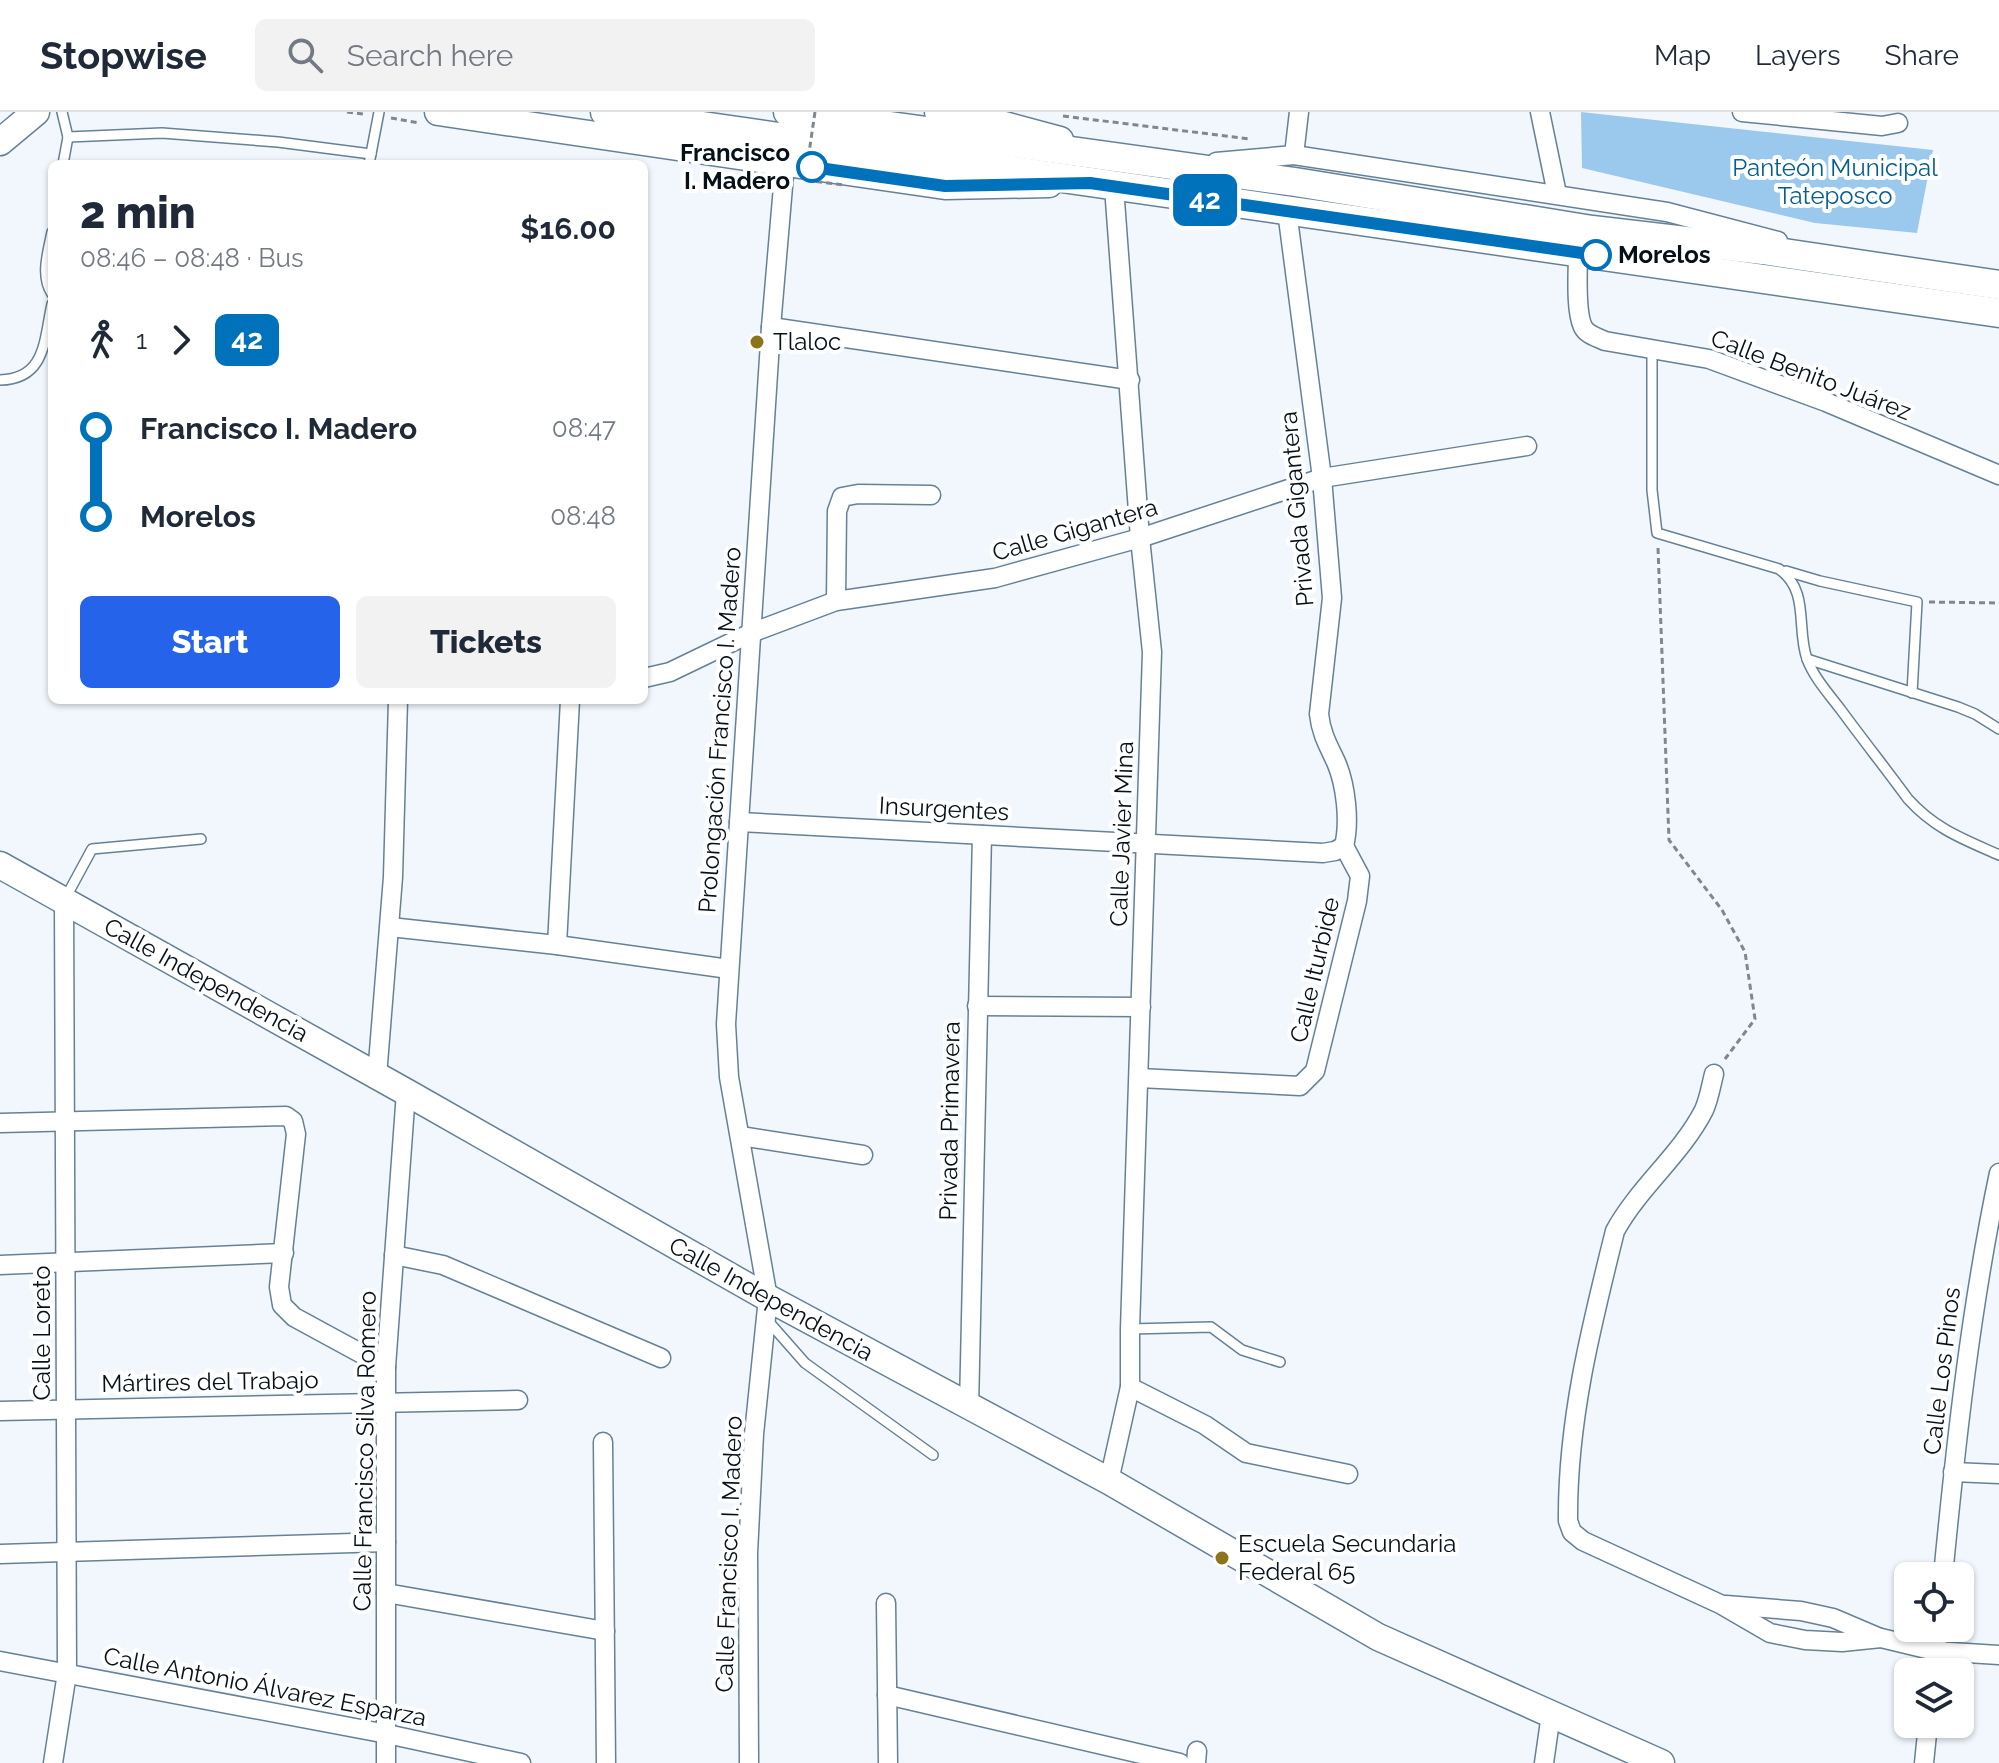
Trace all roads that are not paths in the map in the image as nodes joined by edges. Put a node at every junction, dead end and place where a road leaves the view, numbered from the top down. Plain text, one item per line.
1 (20, 112) edge
2 (36, 112) edge
3 (62, 112) edge
4 (379, 112) edge
5 (438, 112) edge
6 (605, 112) edge
7 (788, 112) edge
8 (938, 112) edge
9 (1299, 112) edge
10 (1540, 112) edge
11 (1742, 112) edge
12 (1898, 123) dead end
13 (68, 137) junction
14 (0, 141) edge
15 (1294, 155) junction
16 (370, 159) edge
17 (64, 160) edge
18 (785, 163) junction
19 (1158, 164) junction
20 (1102, 185) junction
21 (1557, 194) junction
22 (1287, 211) junction
23 (1578, 252) junction
24 (48, 256) edge
25 (1858, 264) junction
26 (1999, 285) edge
27 (48, 288) edge
28 (1999, 313) edge
29 (48, 324) edge
30 (771, 327) junction
31 (1652, 349) junction
32 (0, 380) edge
33 (1130, 380) junction
34 (1527, 446) dead end
35 (1999, 475) edge
36 (1322, 478) junction
37 (931, 495) dead end
38 (1140, 538) junction
39 (1779, 569) junction
40 (836, 601) junction
41 (751, 633) junction
42 (1807, 659) junction
43 (648, 677) edge
44 (1912, 693) junction
45 (398, 704) edge
46 (570, 704) edge
47 (1999, 729) edge
48 (739, 822) junction
49 (982, 835) junction
50 (201, 839) dead end
51 (1146, 843) junction
52 (1344, 846) junction
53 (1999, 855) edge
54 (0, 865) edge
55 (64, 901) junction
56 (390, 927) junction
57 (557, 945) junction
58 (729, 969) junction
59 (977, 1006) junction
60 (1141, 1007) junction
61 (1714, 1074) road end
62 (377, 1076) junction
63 (1139, 1078) junction
64 (406, 1092) junction
65 (65, 1122) junction
66 (0, 1123) edge
67 (740, 1136) junction
68 (863, 1155) dead end
69 (1999, 1173) edge
70 (284, 1253) junction
71 (394, 1255) junction
72 (66, 1264) junction
73 (0, 1265) edge
74 (1979, 1267) junction
75 (1999, 1268) edge
76 (767, 1309) junction
77 (1130, 1329) junction
78 (661, 1358) dead end
79 (1280, 1362) dead end
80 (386, 1367) junction
81 (1130, 1387) junction
82 (518, 1400) dead end
83 (386, 1402) junction
84 (969, 1407) junction
85 (66, 1409) junction
86 (0, 1411) edge
87 (603, 1442) dead end
88 (933, 1455) dead end
89 (1953, 1472) junction
90 (1348, 1474) dead end
91 (1999, 1474) edge
92 (1109, 1481) junction
93 (386, 1542) junction
94 (67, 1552) junction
95 (0, 1554) edge
96 (1944, 1562) edge
97 (386, 1593) junction
98 (886, 1603) dead end
99 (1720, 1604) junction
100 (605, 1631) junction
101 (1881, 1638) junction
102 (1936, 1642) edge
103 (1935, 1651) junction
104 (1999, 1655) edge
105 (1934, 1658) edge
106 (0, 1661) edge
107 (67, 1673) junction
108 (887, 1695) junction
109 (1551, 1714) junction
110 (387, 1734) junction
111 (1927, 1738) edge
112 (53, 1763) edge
113 (386, 1763) edge
114 (521, 1763) edge
115 (606, 1763) edge
116 (749, 1763) edge
117 (888, 1763) edge
118 (1180, 1763) edge
119 (1544, 1763) edge
120 (1661, 1763) edge
121 (1924, 1763) edge

1 - 14 street
2 - 14 street
3 - 13 lane
4 - 16 lane
5 - 18 street
6 - 20 main road
7 - 19 main road
8 - 19 street
9 - 15 street
10 - 21 street
11 - 12 street
13 - 16 lane
13 - 17 lane
15 - 19 street
15 - 21 street
18 - 20 street
18 - 30 street, Prolongación Francisco I. Madero
19 - 25 main road
20 - 22 main road
20 - 33 street, Calle Javier Mina
21 - 25 street
22 - 23 main road
22 - 36 street, Privada Gigantera
23 - 28 main road
23 - 31 street, Calle Benito Juárez
24 - 27 lane
25 - 26 main road
29 - 32 lane
30 - 33 street
30 - 41 street, Prolongación Francisco I. Madero
31 - 35 street, Calle Benito Juárez
31 - 39 lane
33 - 38 street, Calle Javier Mina
34 - 36 street, Calle Gigantera
36 - 38 street, Calle Gigantera
36 - 52 street, Privada Gigantera
37 - 40 street
38 - 40 street, Calle Gigantera
38 - 51 street, Calle Javier Mina
39 - 42 lane
39 - 44 lane
40 - 41 street, Calle Gigantera
41 - 43 street, Calle Gigantera
41 - 48 street, Prolongación Francisco I. Madero
42 - 44 lane
42 - 53 lane
44 - 47 lane
45 - 56 street
46 - 57 street
48 - 49 street, Insurgentes
48 - 58 street, Prolongación Francisco I. Madero
49 - 51 street, Insurgentes
49 - 59 street, Privada Primavera
50 - 55 lane
51 - 52 street, Insurgentes
51 - 60 street, Calle Javier Mina
52 - 63 street, Calle Iturbide
54 - 55 street, Calle Independencia
55 - 62 street, Calle Independencia
55 - 65 street, Calle Loreto
56 - 57 street
56 - 62 street
57 - 58 street
58 - 67 street, Prolongación Francisco I. Madero
59 - 60 street
59 - 84 street, Privada Primavera
60 - 63 street, Calle Javier Mina
61 - 99 street
62 - 64 street, Calle Independencia
63 - 77 street, Calle Javier Mina
64 - 71 street, Calle Francisco Silva Romero
64 - 76 street, Calle Independencia
65 - 66 street
65 - 70 street
65 - 72 street, Calle Loreto
67 - 68 street
67 - 76 street, Prolongación Francisco I. Madero
69 - 74 street, Calle Los Pinos
70 - 72 street
70 - 80 street
71 - 78 street
71 - 80 street, Calle Francisco Silva Romero
72 - 73 street
72 - 85 street, Calle Loreto
74 - 75 street
74 - 89 street, Calle Los Pinos
76 - 84 street, Calle Independencia
76 - 88 lane
76 - 116 street, Calle Francisco I. Madero
77 - 79 lane
77 - 81 street, Calle Javier Mina
80 - 83 street, Calle Francisco Silva Romero
81 - 90 street
81 - 92 street, Calle Javier Mina
82 - 83 street, Mártires del Trabajo
83 - 85 street, Mártires del Trabajo
83 - 93 street, Calle Francisco Silva Romero
84 - 92 street, Calle Independencia
85 - 86 street, Mártires del Trabajo
85 - 94 street, Calle Loreto
87 - 100 street
89 - 91 street
89 - 96 street, Calle Los Pinos
92 - 109 street, Calle Independencia
93 - 94 street
93 - 97 street, Calle Francisco Silva Romero
94 - 95 street
94 - 107 street, Calle Loreto
97 - 100 street
97 - 110 street, Calle Francisco Silva Romero
98 - 108 street
99 - 101 street
99 - 101 street
100 - 115 street
101 - 103 street
102 - 103 street
103 - 104 street
103 - 105 street
106 - 107 street, Calle Antonio Álvarez Esparza
107 - 110 street, Calle Antonio Álvarez Esparza
107 - 112 street, Calle Loreto
108 - 117 street
108 - 118 street
109 - 119 street
109 - 120 street, Calle Independencia
110 - 113 street, Calle Francisco Silva Romero
110 - 114 street, Calle Antonio Álvarez Esparza
111 - 121 street

